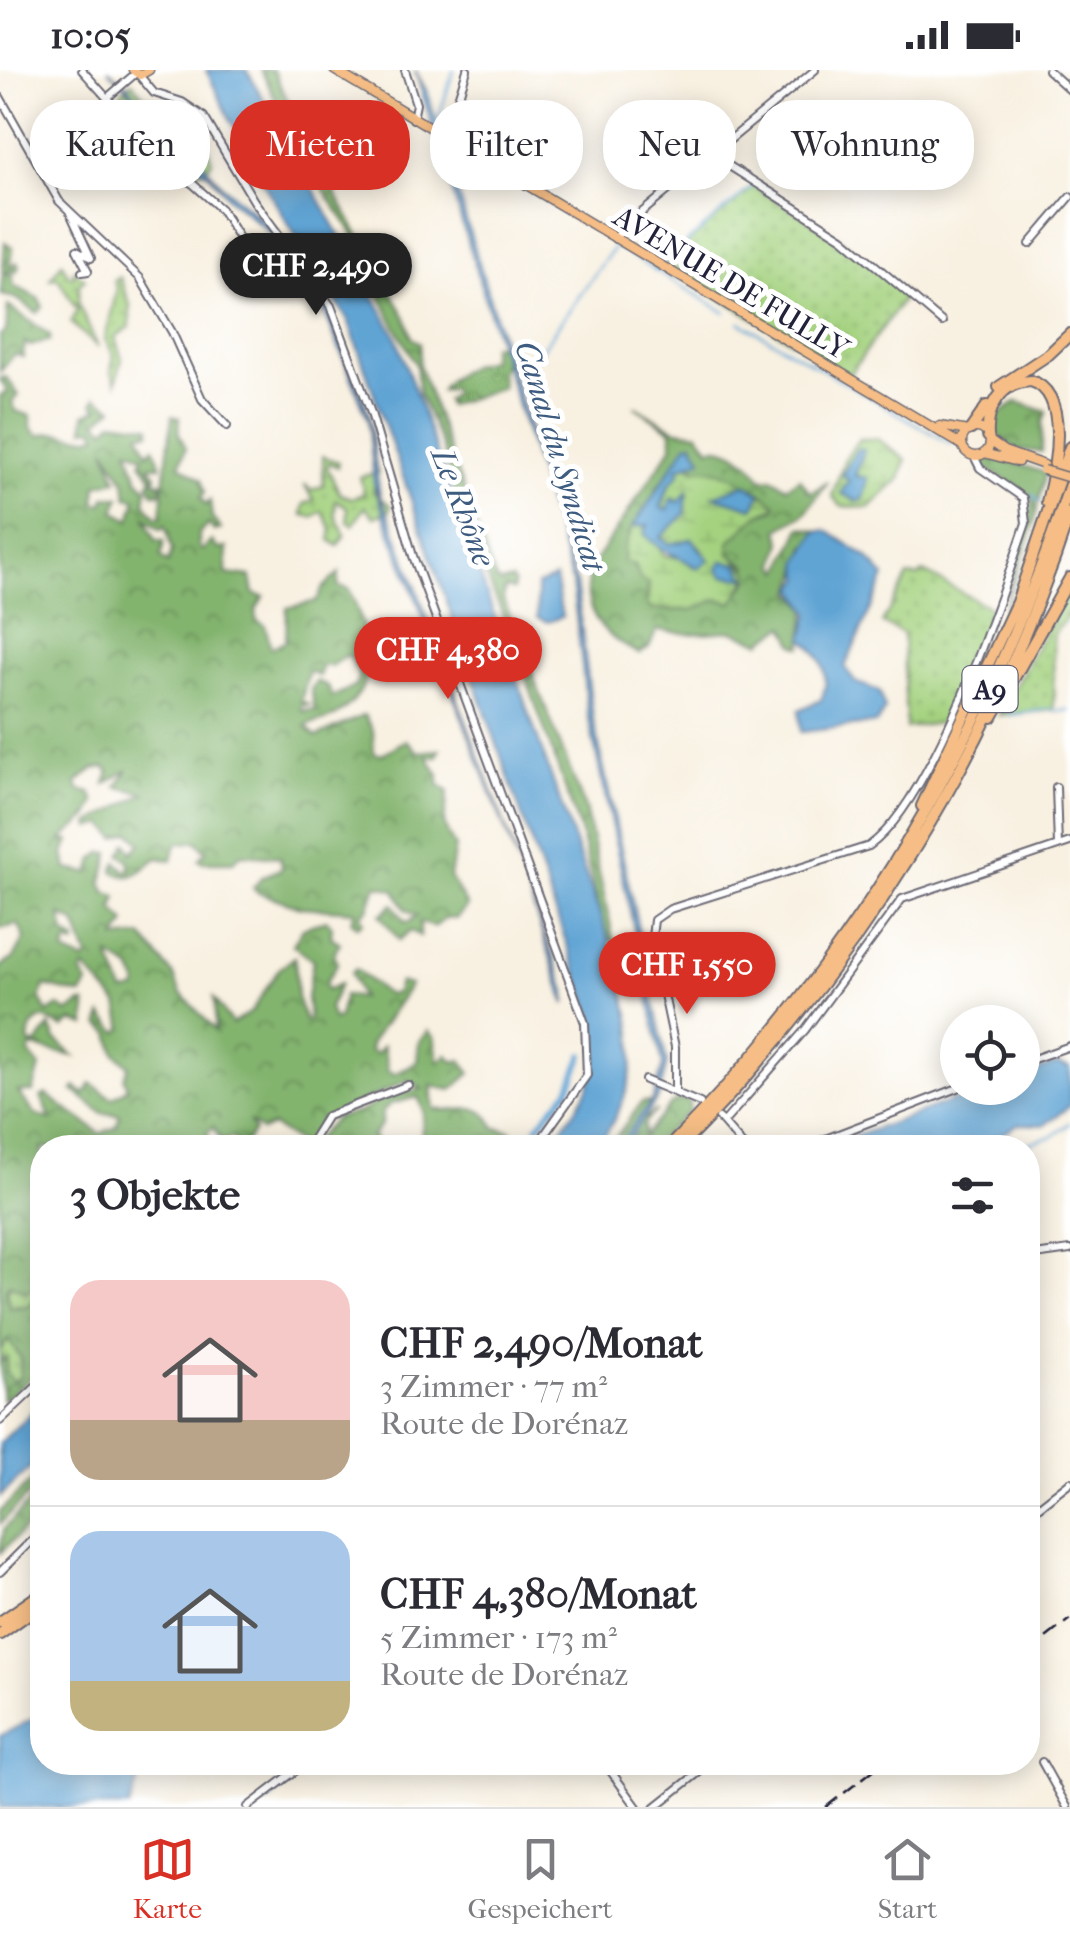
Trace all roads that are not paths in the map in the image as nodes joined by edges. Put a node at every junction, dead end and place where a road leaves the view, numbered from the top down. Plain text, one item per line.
1 (82, 70) edge
2 (334, 70) edge
3 (405, 70) edge
4 (467, 70) edge
5 (816, 70) edge
6 (1048, 70) edge
7 (139, 73) edge
8 (1070, 90) edge
9 (0, 97) edge
10 (107, 98) junction
11 (457, 100) edge
12 (412, 120) junction
13 (430, 130) edge
14 (736, 135) edge
15 (736, 170) edge
16 (532, 190) edge
17 (669, 190) edge
18 (1070, 197) edge
19 (64, 206) junction
20 (615, 239) junction
21 (242, 243) dead end
22 (1030, 244) dead end
23 (82, 272) dead end
24 (942, 322) dead end
25 (1070, 334) edge
26 (930, 424) junction
27 (226, 426) dead end
28 (970, 430) junction
29 (989, 438) junction
30 (962, 445) junction
31 (1070, 446) edge
32 (979, 454) junction
33 (1044, 468) junction
34 (1070, 478) edge
35 (1070, 513) edge
36 (1070, 578) edge
37 (1017, 602) junction
38 (1056, 787) dead end
39 (920, 838) junction
40 (1070, 842) edge
41 (1058, 846) junction
42 (883, 882) junction
43 (1070, 1046) edge
44 (1040, 1057) edge
45 (645, 1080) dead end
46 (408, 1084) dead end
47 (672, 1089) junction
48 (940, 1095) edge
49 (700, 1103) dead end
50 (315, 1135) edge
51 (545, 1135) edge
52 (680, 1135) edge
53 (690, 1135) edge
54 (734, 1135) edge
55 (836, 1135) edge
56 (1070, 1250) edge
57 (1040, 1254) edge
58 (30, 1392) edge
59 (0, 1421) edge
60 (1070, 1482) edge
61 (1040, 1506) edge
62 (30, 1542) edge
63 (0, 1572) edge
64 (30, 1601) edge
65 (30, 1613) edge
66 (0, 1622) edge
67 (0, 1634) edge
68 (1042, 1762) dead end
69 (291, 1775) edge
70 (614, 1775) edge
71 (696, 1775) edge
72 (248, 1807) edge
73 (637, 1807) edge
74 (655, 1807) edge
75 (1067, 1807) edge

1 - 10 street
2 - 12 main road, AVENUE DE FULLY
3 - 12 street
4 - 11 street
5 - 14 street
6 - 8 street
7 - 10 street
7 - 51 street
9 - 19 street
10 - 21 street
12 - 13 main road, AVENUE DE FULLY
15 - 24 street
16 - 20 main road, AVENUE DE FULLY
17 - 20 street
18 - 22 street
19 - 23 street
19 - 27 street
20 - 26 main road, AVENUE DE FULLY
25 - 28 highway
26 - 28 main road, AVENUE DE FULLY
26 - 30 main road, AVENUE DE FULLY
28 - 29 main road, AVENUE DE FULLY
28 - 30 main road
29 - 32 main road
29 - 33 main road
29 - 37 highway
30 - 32 main road, AVENUE DE FULLY
31 - 37 highway
32 - 33 main road
32 - 47 street
33 - 34 main road, bridge
34 - 42 highway, A9
35 - 39 highway, A9
36 - 39 highway
37 - 42 highway
38 - 41 street
39 - 53 highway, A9
40 - 41 street
41 - 54 street
42 - 52 highway, A9
43 - 44 street
45 - 47 street
46 - 50 street
47 - 49 street
48 - 55 street
56 - 57 street
58 - 59 street
60 - 61 street
62 - 63 street
64 - 66 highway
65 - 67 highway
68 - 75 street
69 - 72 street
70 - 73 street
71 - 74 street

